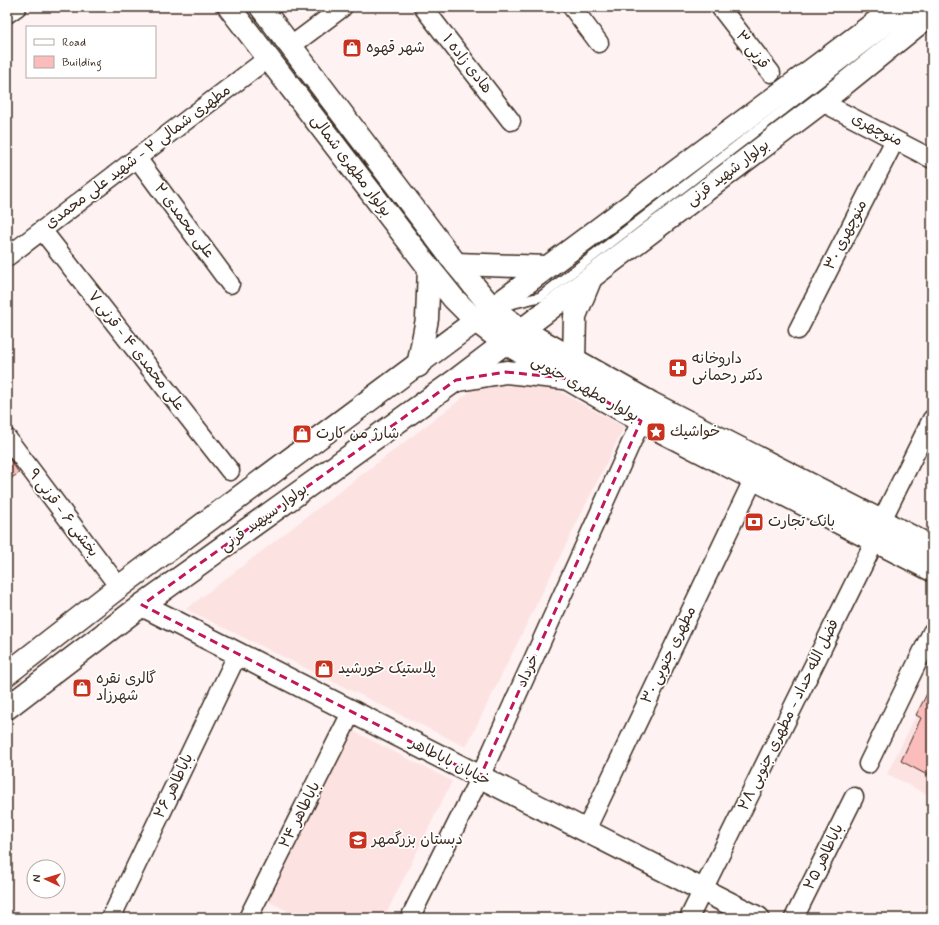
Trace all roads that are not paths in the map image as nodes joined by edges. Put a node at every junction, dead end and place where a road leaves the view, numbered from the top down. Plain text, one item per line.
1 (17, 7) edge
2 (230, 7) edge
3 (261, 7) edge
4 (343, 7) edge
5 (423, 7) edge
6 (572, 7) edge
7 (720, 7) edge
8 (896, 7) edge
9 (917, 7) edge
10 (932, 13) edge
11 (7, 14) edge
12 (600, 43) dead end
13 (291, 46) junction
14 (268, 58) junction
15 (771, 73) dead end
16 (822, 102) junction
17 (511, 121) dead end
18 (895, 140) junction
19 (137, 158) junction
20 (932, 159) edge
21 (42, 230) junction
22 (7, 257) edge
23 (456, 264) junction
24 (548, 267) junction
25 (429, 268) junction
26 (590, 280) junction
27 (230, 284) dead end
28 (485, 315) junction
29 (522, 330) junction
30 (798, 330) dead end
31 (505, 343) junction
32 (418, 366) junction
33 (569, 370) junction
34 (456, 380) junction
35 (932, 419) edge
36 (641, 421) junction
37 (7, 438) edge
38 (230, 471) dead end
39 (753, 480) junction
40 (878, 531) junction
41 (932, 547) edge
42 (932, 570) edge
43 (119, 587) junction
44 (142, 605) junction
45 (932, 632) edge
46 (238, 653) junction
47 (7, 674) edge
48 (7, 708) edge
49 (352, 711) junction
50 (868, 764) dead end
51 (480, 777) junction
52 (854, 797) dead end
53 (586, 830) junction
54 (703, 890) junction
55 (111, 918) edge
56 (248, 918) edge
57 (410, 918) edge
58 (689, 918) edge
59 (758, 918) edge
60 (794, 918) edge

1 - 11 street
2 - 14 main road, بولوار مطهری شمالی
3 - 13 main road, بولوار مطهری شمالی
4 - 13 street
5 - 17 street, هادی زاده ۱
6 - 12 street
7 - 15 street, قرنی ۳
8 - 24 main road, بولوار شهید قرنی
9 - 28 lane
10 - 16 main road, بولوار شهید قرنی
13 - 23 main road, بولوار مطهری شمالی
14 - 19 street, مطهری شمالی ۲ - شهید علی محمدی
14 - 25 main road, بولوار مطهری شمالی
16 - 18 street, منوچهری
16 - 26 main road, بولوار شهید قرنی
18 - 20 street, منوچهری
18 - 30 street, منوچهری ۳۰
19 - 21 street, مطهری شمالی ۲ - شهید علی محمدی
19 - 27 street, علی محمدی ۲
21 - 22 street, مطهری شمالی ۲ - شهید علی محمدی
21 - 38 street, علی محمدی ۴ - قرنی ۷
23 - 24 main road
23 - 28 main road, بولوار مطهری شمالی
24 - 28 main road, بولوار شهید قرنی
25 - 28 main road, بولوار مطهری شمالی
25 - 32 main road
26 - 29 main road, بولوار شهید قرنی
26 - 33 main road
28 - 29 main road, بولوار مطهری جنوبی
28 - 31 main road, بولوار مطهری جنوبی
28 - 32 main road, بولوار سپهبد قرنی
29 - 31 main road, بولوار سپهبد قرنی
29 - 33 main road, بولوار مطهری جنوبی
31 - 33 main road, بولوار مطهری جنوبی
31 - 34 main road, بولوار سپهبد قرنی
32 - 43 main road, بولوار سپهبد قرنی
33 - 34 main road
33 - 36 main road, بولوار مطهری جنوبی
33 - 40 main road, بولوار مطهری جنوبی
34 - 44 main road, بولوار سپهبد قرنی
35 - 40 street, فضل الله حداد - مطهری جنوبی ۲۸
36 - 39 main road, بولوار مطهری جنوبی
36 - 51 street, خرداد
37 - 43 street, بخشی ۶ - قرنی ۹
39 - 40 main road, بولوار مطهری جنوبی
39 - 53 street, مطهری جنوبی ۳۰
40 - 41 main road, بولوار مطهری جنوبی
40 - 42 main road, بولوار مطهری جنوبی
40 - 54 street, فضل الله حداد - مطهری جنوبی ۲۸
43 - 47 main road, بولوار سپهبد قرنی
44 - 46 main road, خیابان باباطاهر
44 - 48 main road, بولوار سپهبد قرنی
45 - 50 street
46 - 49 main road, خیابان باباطاهر
46 - 55 street, باباطاهر ۲۶
49 - 51 main road, خیابان باباطاهر
49 - 56 street, باباطاهر ۲۴
51 - 53 main road, خیابان باباطاهر
51 - 57 street, خرداد
52 - 60 street, باباطاهر ۲۵
53 - 54 main road, خیابان باباطاهر
54 - 58 street, فضل الله حداد - مطهری جنوبی ۲۸
54 - 59 main road, خیابان باباطاهر

